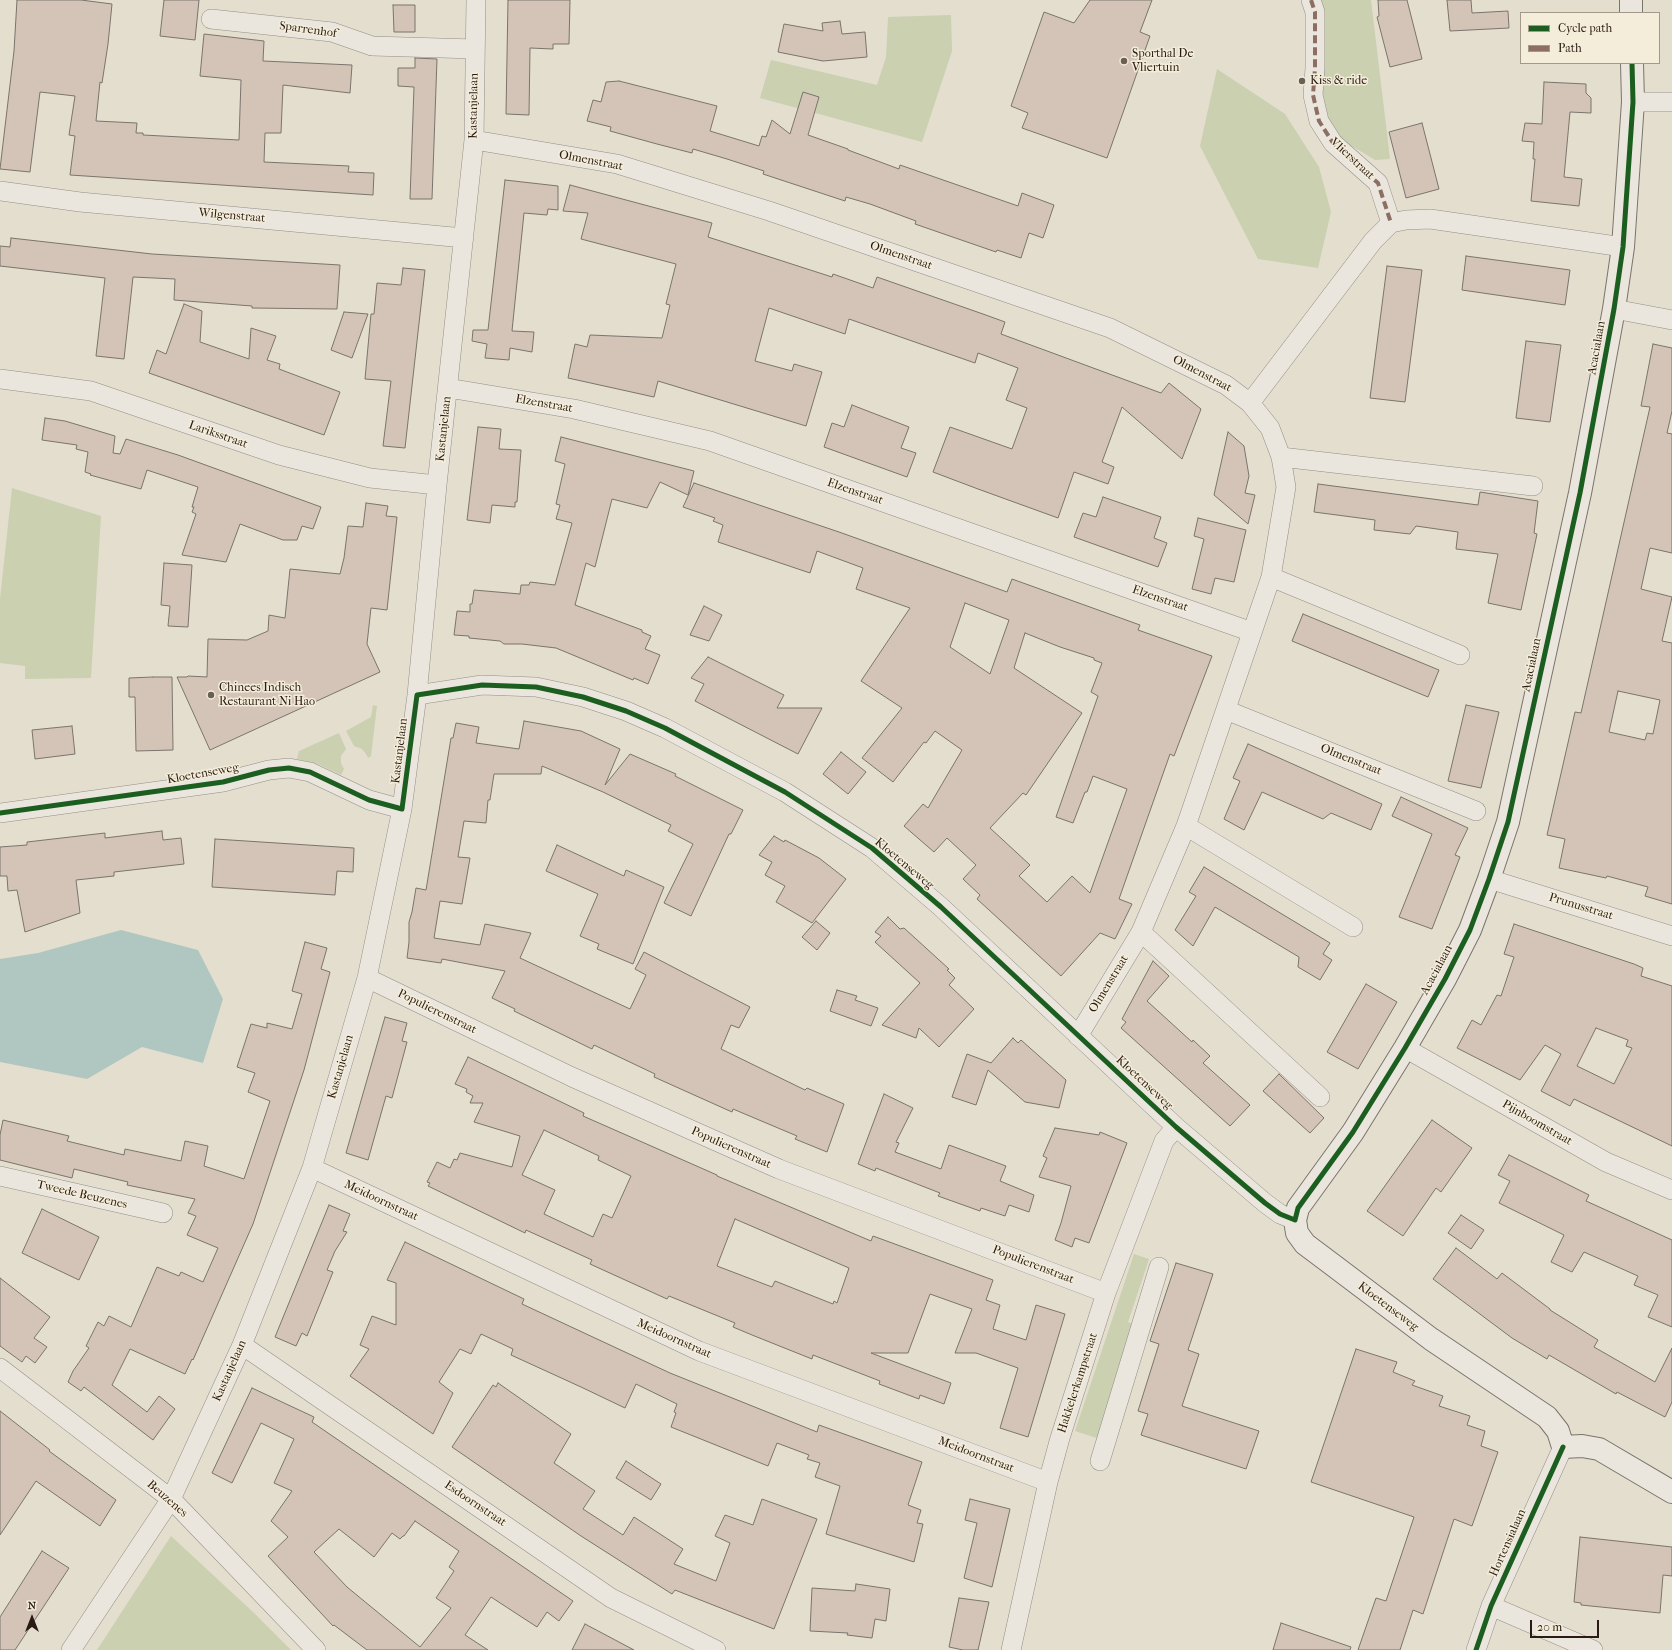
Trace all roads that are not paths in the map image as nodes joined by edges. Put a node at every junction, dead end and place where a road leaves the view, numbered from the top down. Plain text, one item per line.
1 (476, 0) edge
2 (1311, 0) edge
3 (1631, 0) edge
4 (1631, 12) edge
5 (211, 18) dead end
6 (475, 49) junction
7 (1632, 64) edge
8 (1633, 102) junction
9 (1672, 102) edge
10 (474, 140) junction
11 (0, 191) edge
12 (1391, 223) junction
13 (464, 238) junction
14 (1623, 247) junction
15 (1614, 309) junction
16 (1672, 320) edge
17 (0, 380) edge
18 (448, 388) junction
19 (1250, 403) junction
20 (1281, 457) junction
21 (437, 485) junction
22 (1533, 486) dead end
23 (1271, 577) junction
24 (1252, 632) junction
25 (1460, 655) dead end
26 (417, 694) junction
27 (1226, 710) junction
28 (402, 809) junction
29 (1476, 811) dead end
30 (0, 813) edge
31 (1186, 826) junction
32 (1489, 879) junction
33 (1353, 927) dead end
34 (1141, 932) junction
35 (1672, 936) edge
36 (367, 978) junction
37 (1078, 1036) junction
38 (1405, 1048) junction
39 (1320, 1097) dead end
40 (1176, 1127) junction
41 (312, 1168) junction
42 (0, 1176) edge
43 (1672, 1190) edge
44 (164, 1213) dead end
45 (1295, 1220) junction
46 (1159, 1267) dead end
47 (1106, 1293) junction
48 (242, 1345) junction
49 (0, 1368) edge
50 (1563, 1447) junction
51 (1100, 1461) dead end
52 (1048, 1482) junction
53 (1672, 1492) edge
54 (171, 1499) junction
55 (1491, 1606) junction
56 (71, 1650) edge
57 (316, 1650) edge
58 (716, 1650) edge
59 (1011, 1650) edge
60 (1476, 1650) edge
61 (1593, 1650) edge

1 - 6 street, Kastanjelaan
2 - 12 street, Vlierstraat
3 - 4 street
5 - 6 street, Sparrenhof
6 - 10 street, Kastanjelaan
7 - 8 street, Acacialaan
8 - 9 street
8 - 14 street, Acacialaan
10 - 13 street, Kastanjelaan
10 - 19 street, Olmenstraat
11 - 13 street, Wilgenstraat
12 - 14 street
12 - 19 street
13 - 18 street, Kastanjelaan
14 - 15 street, Acacialaan
15 - 16 street
15 - 32 street, Acacialaan
17 - 21 street, Lariksstraat
18 - 21 street, Kastanjelaan
18 - 24 street, Elzenstraat
19 - 20 street, Olmenstraat
20 - 22 street
20 - 23 street, Olmenstraat
21 - 26 street, Kastanjelaan
23 - 24 street, Olmenstraat
23 - 25 street
24 - 27 street, Olmenstraat
26 - 28 street, Kastanjelaan
26 - 37 street, Kloetenseweg
27 - 29 street, Olmenstraat
27 - 31 street, Olmenstraat
28 - 30 street, Kloetenseweg
28 - 36 street, Kastanjelaan
31 - 33 street
31 - 34 street, Olmenstraat
32 - 35 street, Prunusstraat
32 - 38 street, Acacialaan
34 - 37 street, Olmenstraat
34 - 39 street
36 - 41 street, Kastanjelaan
36 - 47 street, Populierenstraat
37 - 40 street, Kloetenseweg
38 - 43 street, Pijnboomstraat
38 - 45 street, Acacialaan
40 - 45 street, Kloetenseweg
40 - 47 street, Hakkelerkampstraat
41 - 48 street, Kastanjelaan
41 - 52 street, Meidoornstraat
42 - 44 street, Tweede Beuzenes
45 - 50 street, Kloetenseweg
46 - 51 street
47 - 52 street, Hakkelerkampstraat
48 - 54 street, Kastanjelaan
48 - 58 street, Esdoornstraat
49 - 54 street, Beuzenes
50 - 53 street
50 - 55 street, Hortensialaan
52 - 59 street, Hakkelerkampstraat
54 - 56 street, Kastanjelaan
54 - 57 street, Beuzenes
55 - 60 street, Hortensialaan
55 - 61 street

